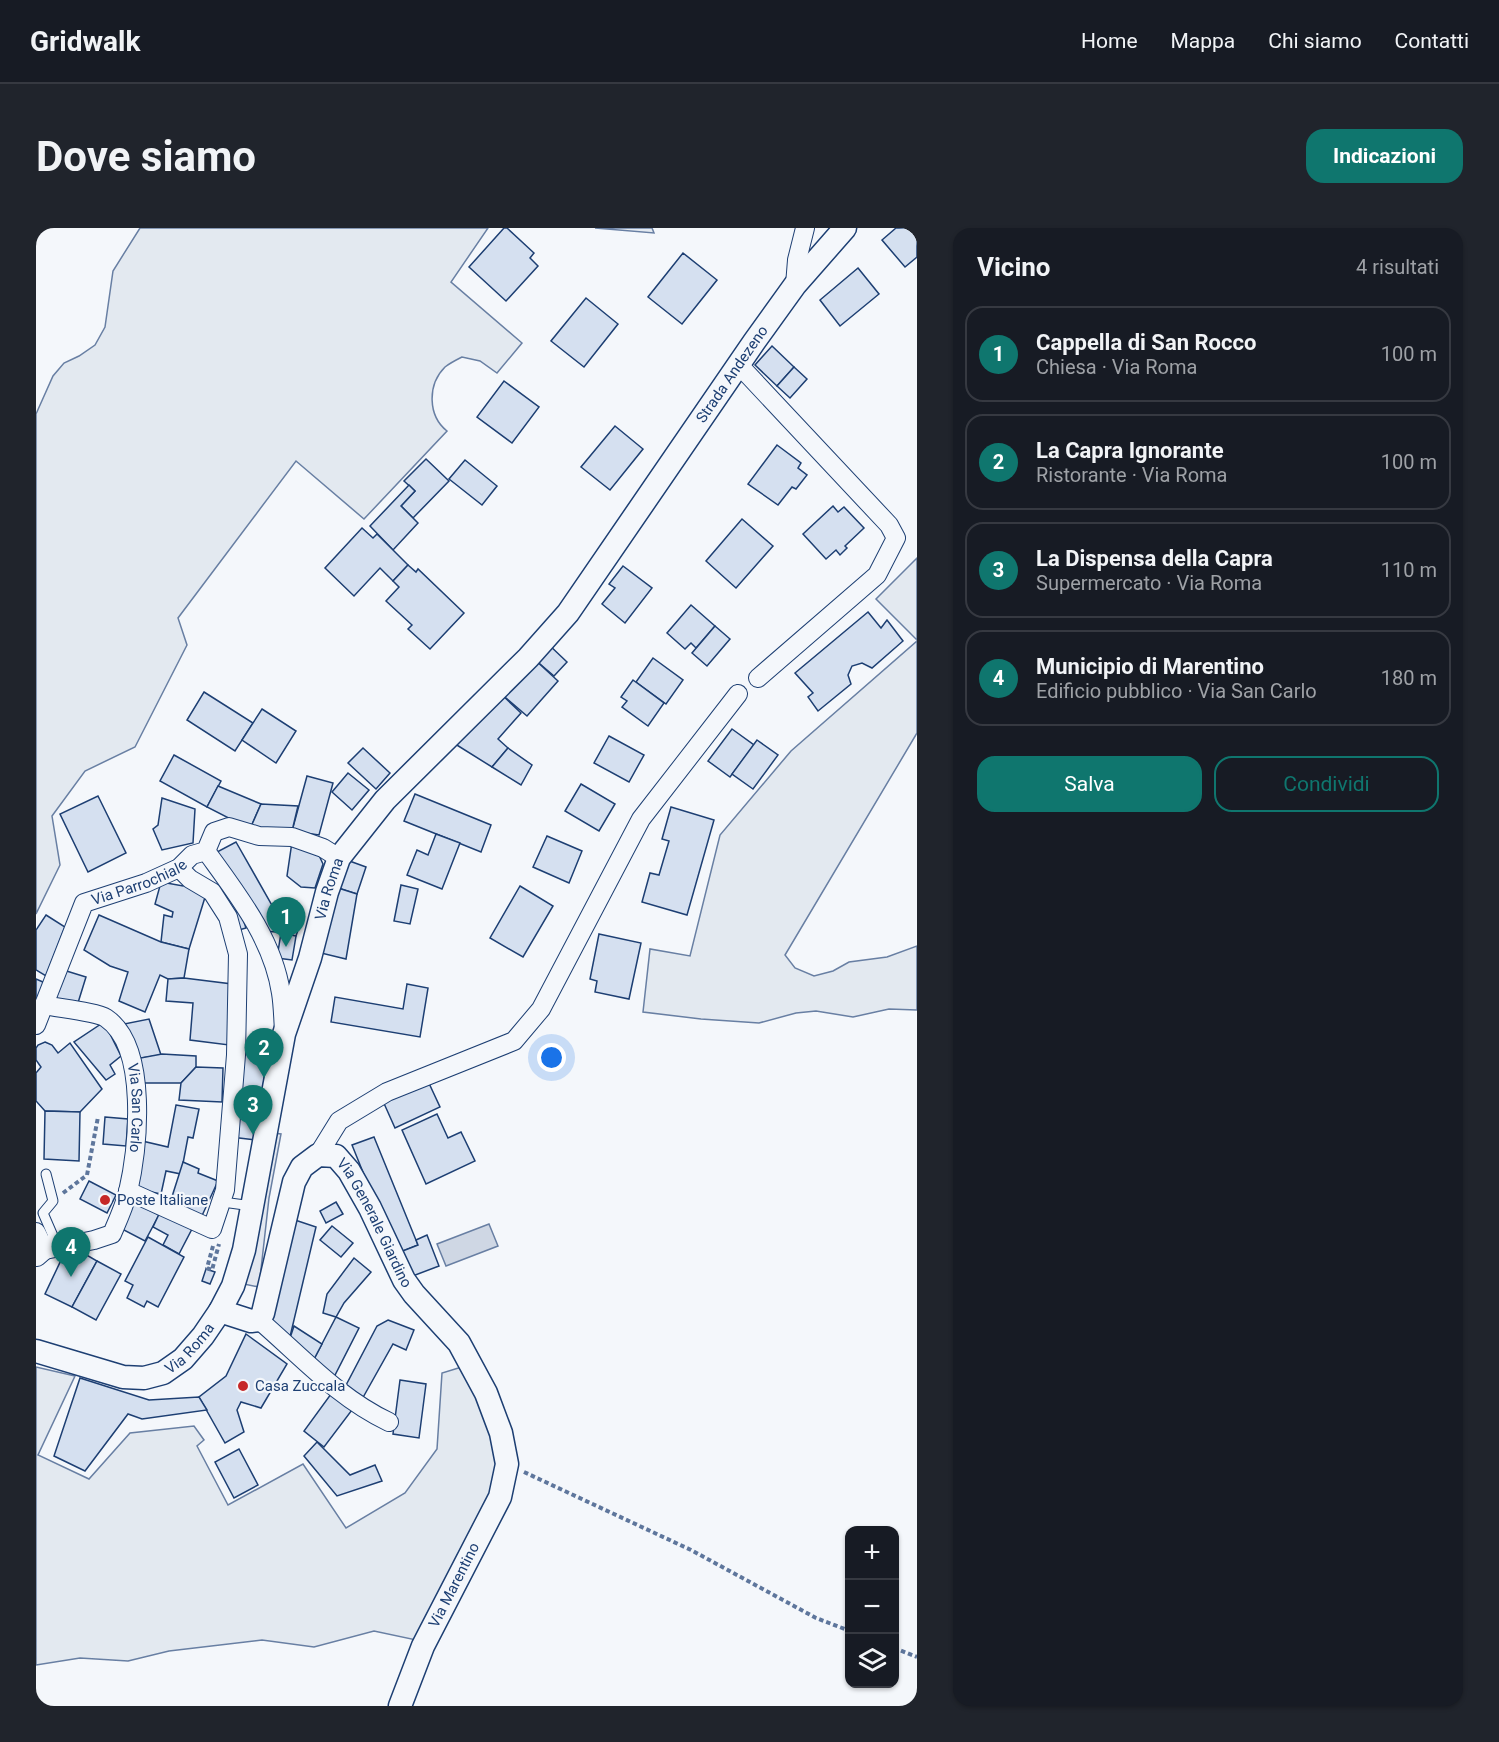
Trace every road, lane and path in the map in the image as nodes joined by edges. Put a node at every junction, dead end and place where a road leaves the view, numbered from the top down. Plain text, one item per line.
1 (805, 228) edge
2 (845, 228) edge
3 (795, 285) junction
4 (738, 364) junction
5 (627, 526) joint
6 (758, 678) dead end
7 (738, 694) dead end
8 (206, 851) junction
9 (339, 858) junction
10 (179, 868) junction
11 (44, 1005) junction
12 (36, 1025) edge
13 (284, 1034) junction
14 (98, 1117) dead end
15 (318, 1155) junction
16 (46, 1174) dead end
17 (128, 1191) junction
18 (53, 1201) junction
19 (36, 1232) edge
20 (40, 1254) edge
21 (220, 1311) junction
22 (259, 1320) junction
23 (36, 1351) edge
24 (389, 1422) dead end
25 (507, 1464) junction
26 (845, 1629) edge
27 (899, 1650) edge
28 (917, 1657) edge
29 (400, 1706) edge

1 - 3 street
2 - 3 street, Strada Andezeno
3 - 4 street, Strada Andezeno
4 - 5 street, Strada Andezeno
4 - 6 street
5 - 9 street, Via Roma
7 - 15 street
8 - 9 street, Via Parrochiale
8 - 10 street, Via Parrochiale
8 - 13 street
9 - 13 street, Via Roma
10 - 11 street, Via Parrochiale
10 - 17 street
11 - 12 street, Via Parrochiale
11 - 17 street, Via San Carlo
13 - 21 street, Via Roma
14 - 18 path
15 - 22 street, Via Generale Giardino
15 - 25 street, Via Generale Giardino
16 - 18 lane
17 - 20 street, Via San Carlo
18 - 20 lane
19 - 20 street
21 - 22 street
21 - 23 street, Via Roma
22 - 24 street
25 - 26 path
25 - 29 street, Via Marentino
27 - 28 path

